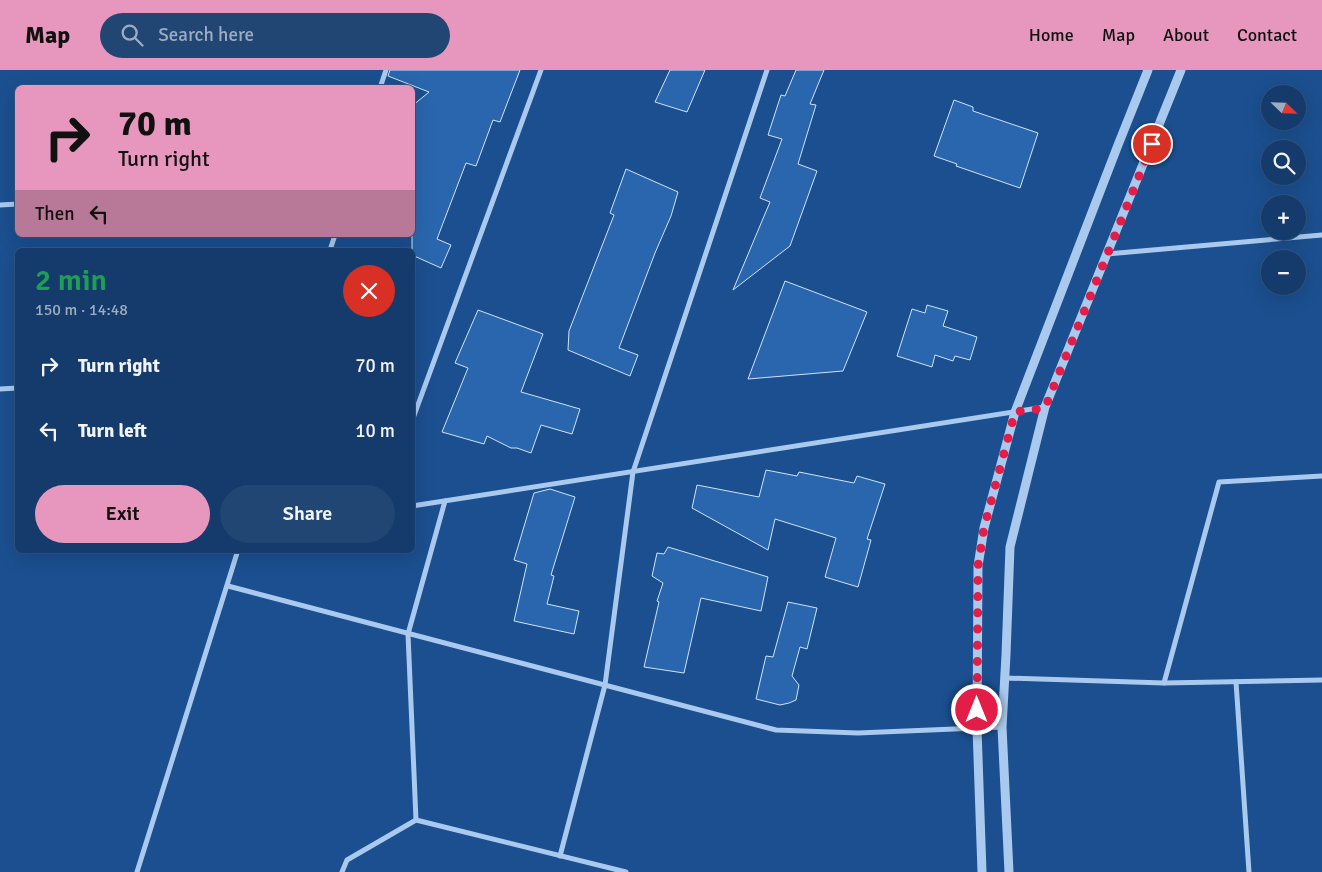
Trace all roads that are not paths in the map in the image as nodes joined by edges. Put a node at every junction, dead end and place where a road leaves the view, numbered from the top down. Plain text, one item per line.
1 (386, 70) edge
2 (541, 70) edge
3 (767, 70) edge
4 (1148, 70) edge
5 (1181, 70) edge
6 (381, 85) edge
7 (15, 204) edge
8 (0, 205) edge
9 (1322, 235) edge
10 (1106, 254) junction
11 (15, 388) edge
12 (0, 389) edge
13 (1045, 408) junction
14 (1015, 412) junction
15 (415, 413) edge
16 (633, 472) junction
17 (1322, 476) edge
18 (444, 502) junction
19 (415, 506) edge
20 (237, 553) edge
21 (228, 586) junction
22 (408, 634) junction
23 (1005, 678) junction
24 (1322, 680) edge
25 (1236, 682) junction
26 (1164, 683) junction
27 (605, 685) junction
28 (1002, 726) junction
29 (977, 728) junction
30 (416, 820) junction
31 (560, 856) junction
32 (137, 872) edge
33 (342, 872) edge
34 (626, 872) edge
35 (982, 872) edge
36 (1009, 872) edge
37 (1249, 872) edge

1 - 6 street
2 - 15 street
3 - 16 street
4 - 14 street
5 - 10 street
7 - 8 street
9 - 10 street
10 - 13 street
11 - 12 street
13 - 14 street
13 - 23 street
14 - 16 street
14 - 29 street
16 - 18 street
16 - 27 street
17 - 26 street
18 - 19 street
18 - 22 street
20 - 21 street
21 - 22 street
21 - 32 street
22 - 27 street
22 - 30 street
23 - 26 street
23 - 28 street
24 - 25 street
25 - 26 street
25 - 37 street
27 - 29 street
27 - 31 street
28 - 29 street
28 - 36 street
29 - 35 street
30 - 31 street
30 - 33 street
31 - 34 street

